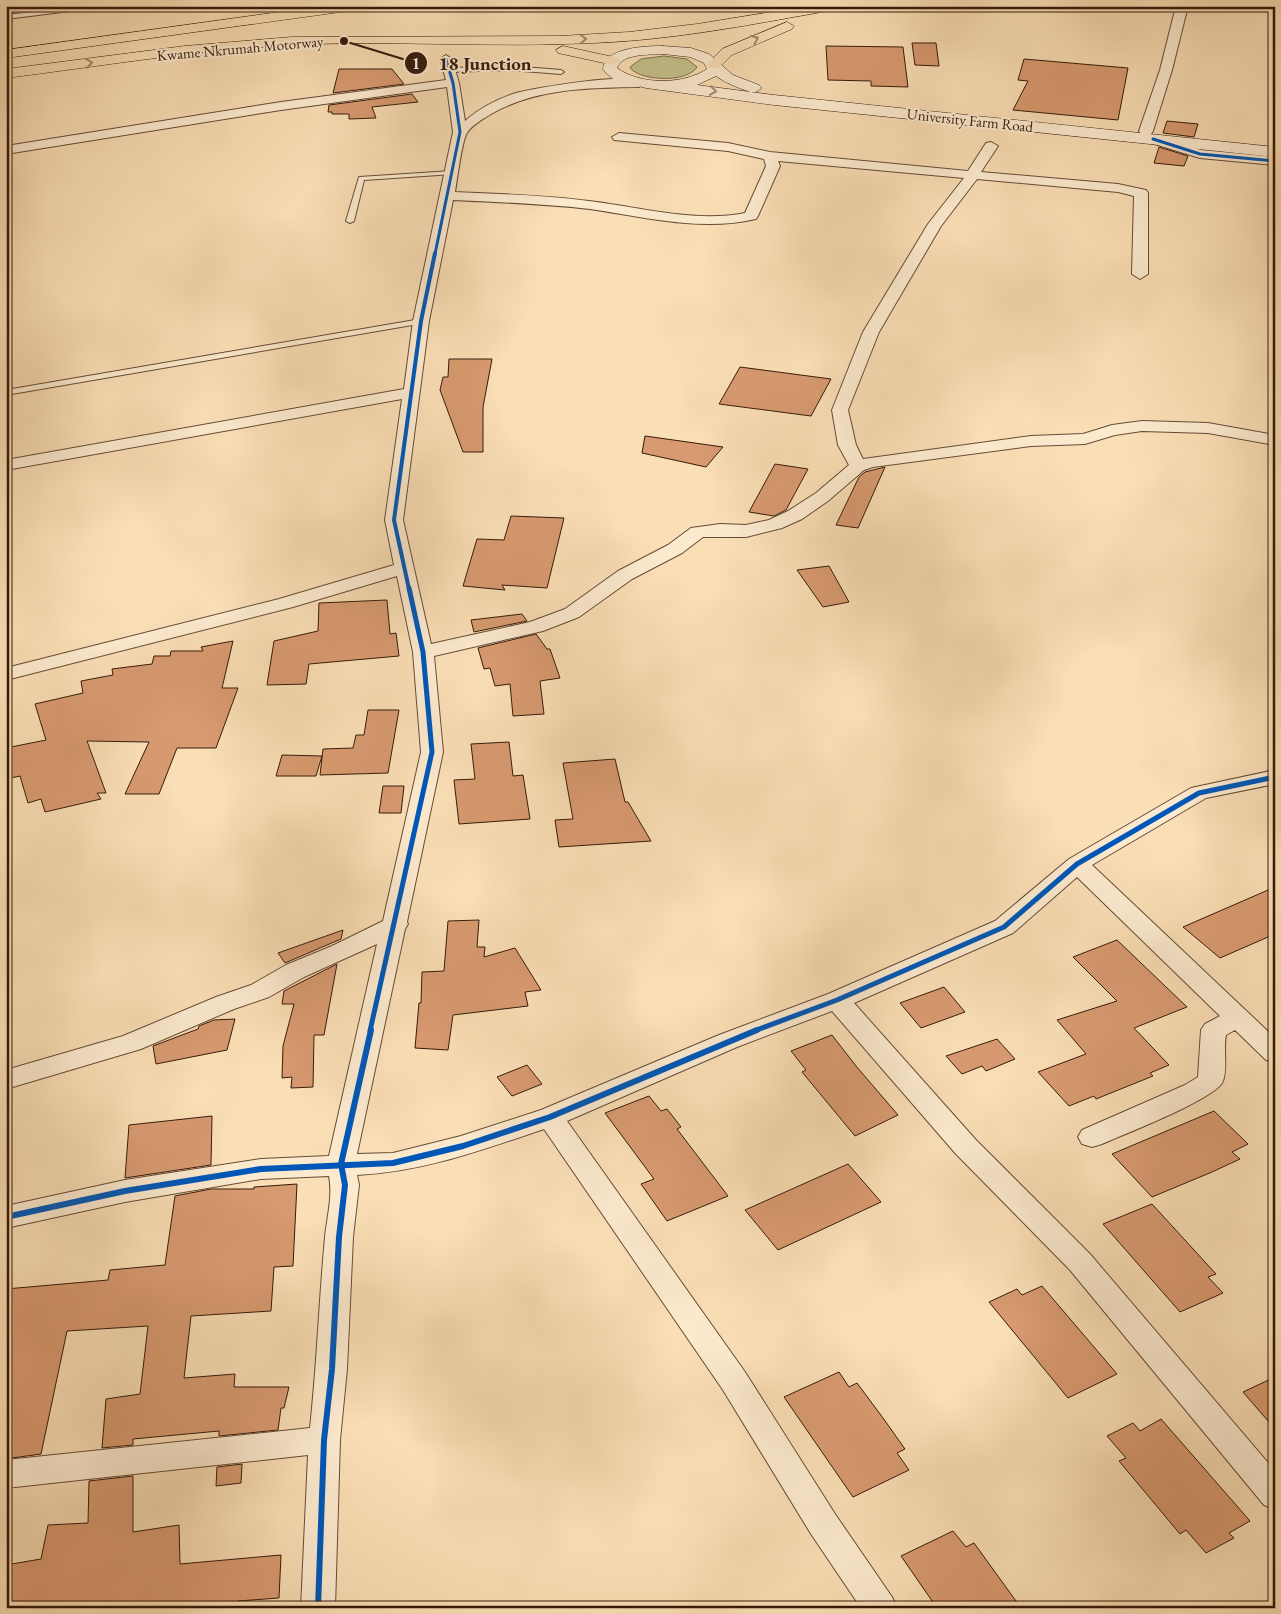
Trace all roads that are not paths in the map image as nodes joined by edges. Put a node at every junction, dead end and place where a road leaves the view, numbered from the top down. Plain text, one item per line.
1 (108, 6) edge
2 (355, 6) edge
3 (778, 6) edge
4 (839, 7) edge
5 (68, 8) edge
6 (1181, 10) dead end
7 (6, 17) edge
8 (6, 56) edge
9 (715, 66) junction
10 (613, 68) junction
11 (449, 71) junction
12 (561, 72) dead end
13 (6, 74) edge
14 (6, 83) edge
15 (639, 83) junction
16 (588, 84) junction
17 (665, 85) junction
18 (460, 132) junction
19 (1150, 135) junction
20 (619, 137) dead end
21 (1275, 144) edge
22 (992, 146) dead end
23 (6, 150) edge
24 (1275, 152) edge
25 (770, 156) junction
26 (1275, 161) edge
27 (452, 173) junction
28 (972, 175) junction
29 (448, 196) junction
30 (350, 221) dead end
31 (1140, 274) dead end
32 (421, 320) junction
33 (413, 392) junction
34 (6, 393) edge
35 (1275, 440) edge
36 (6, 465) edge
37 (858, 466) junction
38 (403, 568) junction
39 (423, 652) junction
40 (6, 674) edge
41 (1275, 777) edge
42 (1077, 864) junction
43 (396, 924) junction
44 (838, 1000) junction
45 (1237, 1018) junction
46 (1275, 1053) edge
47 (6, 1080) edge
48 (550, 1116) junction
49 (1092, 1137) dead end
50 (341, 1164) junction
51 (6, 1217) edge
52 (324, 1440) junction
53 (6, 1474) edge
54 (1275, 1495) edge
55 (318, 1608) edge
56 (880, 1608) edge

1 - 5 lane
2 - 8 highway
3 - 8 highway, Kwame Nkrumah Motorway
9 -> 4 highway
13 -> 4 highway, Kwame Nkrumah Motorway
5 - 7 lane
6 - 19 street
9 - 10 street, University Farm Road
9 - 17 street
9 - 19 street, University Farm Road
10 - 14 highway
10 - 15 street
10 - 16 street
11 - 12 lane
11 - 18 street
11 - 23 street
15 - 16 street
15 - 17 street
16 - 18 street
17 -> 19 street, University Farm Road
18 - 27 street
19 - 21 street, University Farm Road
19 - 24 street, University Farm Road
19 - 26 street
20 - 25 street
22 - 28 street
25 - 28 street
25 - 29 street
27 - 29 street
27 - 30 lane
28 - 31 street
28 - 37 street
29 - 32 street
32 - 33 street
32 - 34 lane
33 - 36 street
33 - 38 street
35 - 37 street
37 - 39 street
38 - 39 street
38 - 40 street
39 - 43 street
41 - 42 street
42 - 44 street
42 - 45 street
43 - 47 street
43 - 50 street
44 - 48 street
44 - 54 street
45 - 46 street
45 - 49 street
48 - 50 street
48 - 56 street
50 - 51 street
50 - 52 street
52 - 53 street
52 - 55 street

